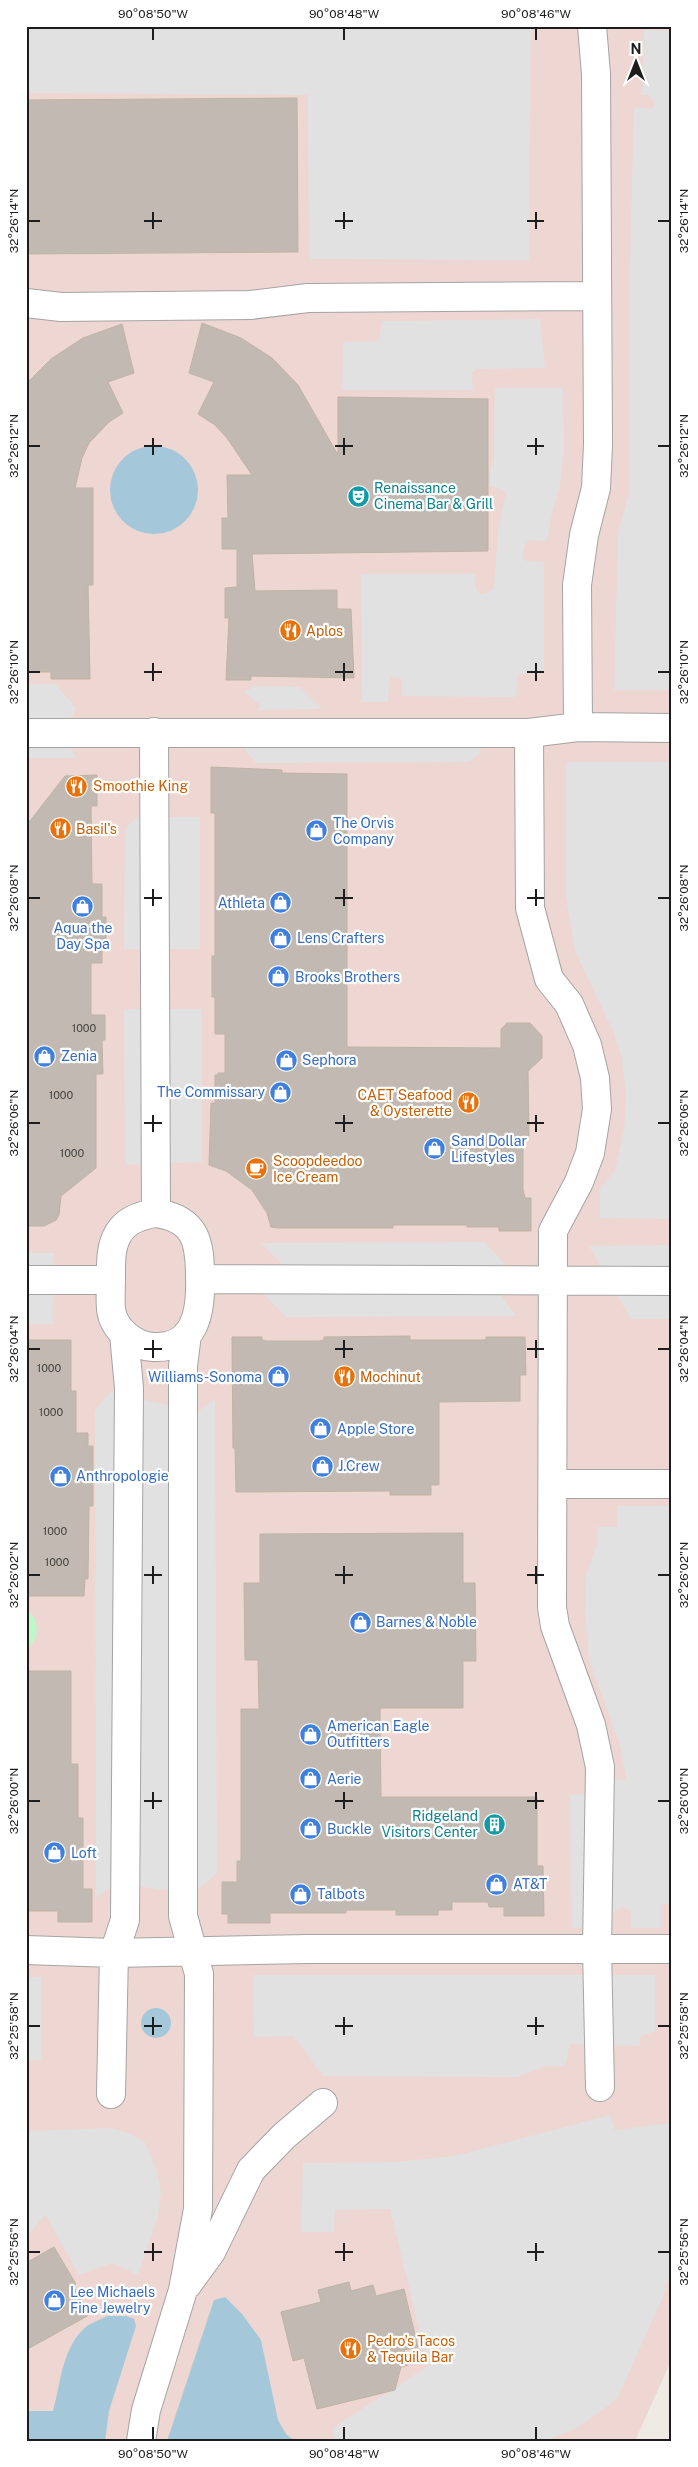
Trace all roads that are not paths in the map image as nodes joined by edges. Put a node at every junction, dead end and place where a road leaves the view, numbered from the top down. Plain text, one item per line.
1 (592, 26) edge
2 (597, 296) junction
3 (26, 303) edge
4 (578, 727) junction
5 (672, 728) edge
6 (26, 732) edge
7 (154, 732) junction
8 (529, 733) junction
9 (156, 1213) junction
10 (200, 1279) junction
11 (26, 1280) edge
12 (111, 1280) junction
13 (552, 1281) junction
14 (672, 1281) edge
15 (124, 1334) junction
16 (187, 1334) junction
17 (553, 1484) junction
18 (672, 1484) edge
19 (597, 1949) junction
20 (672, 1949) edge
21 (26, 1950) edge
22 (192, 1951) junction
23 (114, 1953) junction
24 (600, 2087) dead end
25 (111, 2094) dead end
26 (323, 2103) dead end
27 (183, 2290) junction
28 (141, 2441) edge

1 - 2 street
2 - 3 street
2 - 4 street
4 - 5 street
4 - 8 street
6 - 7 street
7 - 8 street
7 - 9 street
8 - 13 street
9 - 10 street
9 - 12 street
10 - 13 street
10 - 16 street
11 - 12 street
12 - 15 street
13 - 14 street
13 - 17 street
15 - 16 street
15 - 23 street
16 - 22 street
17 - 18 street
17 - 19 street
19 - 20 street
19 - 22 street
19 - 24 street
21 - 23 street
22 - 23 street
22 - 27 street
23 - 25 street
26 - 27 street
27 - 28 street

